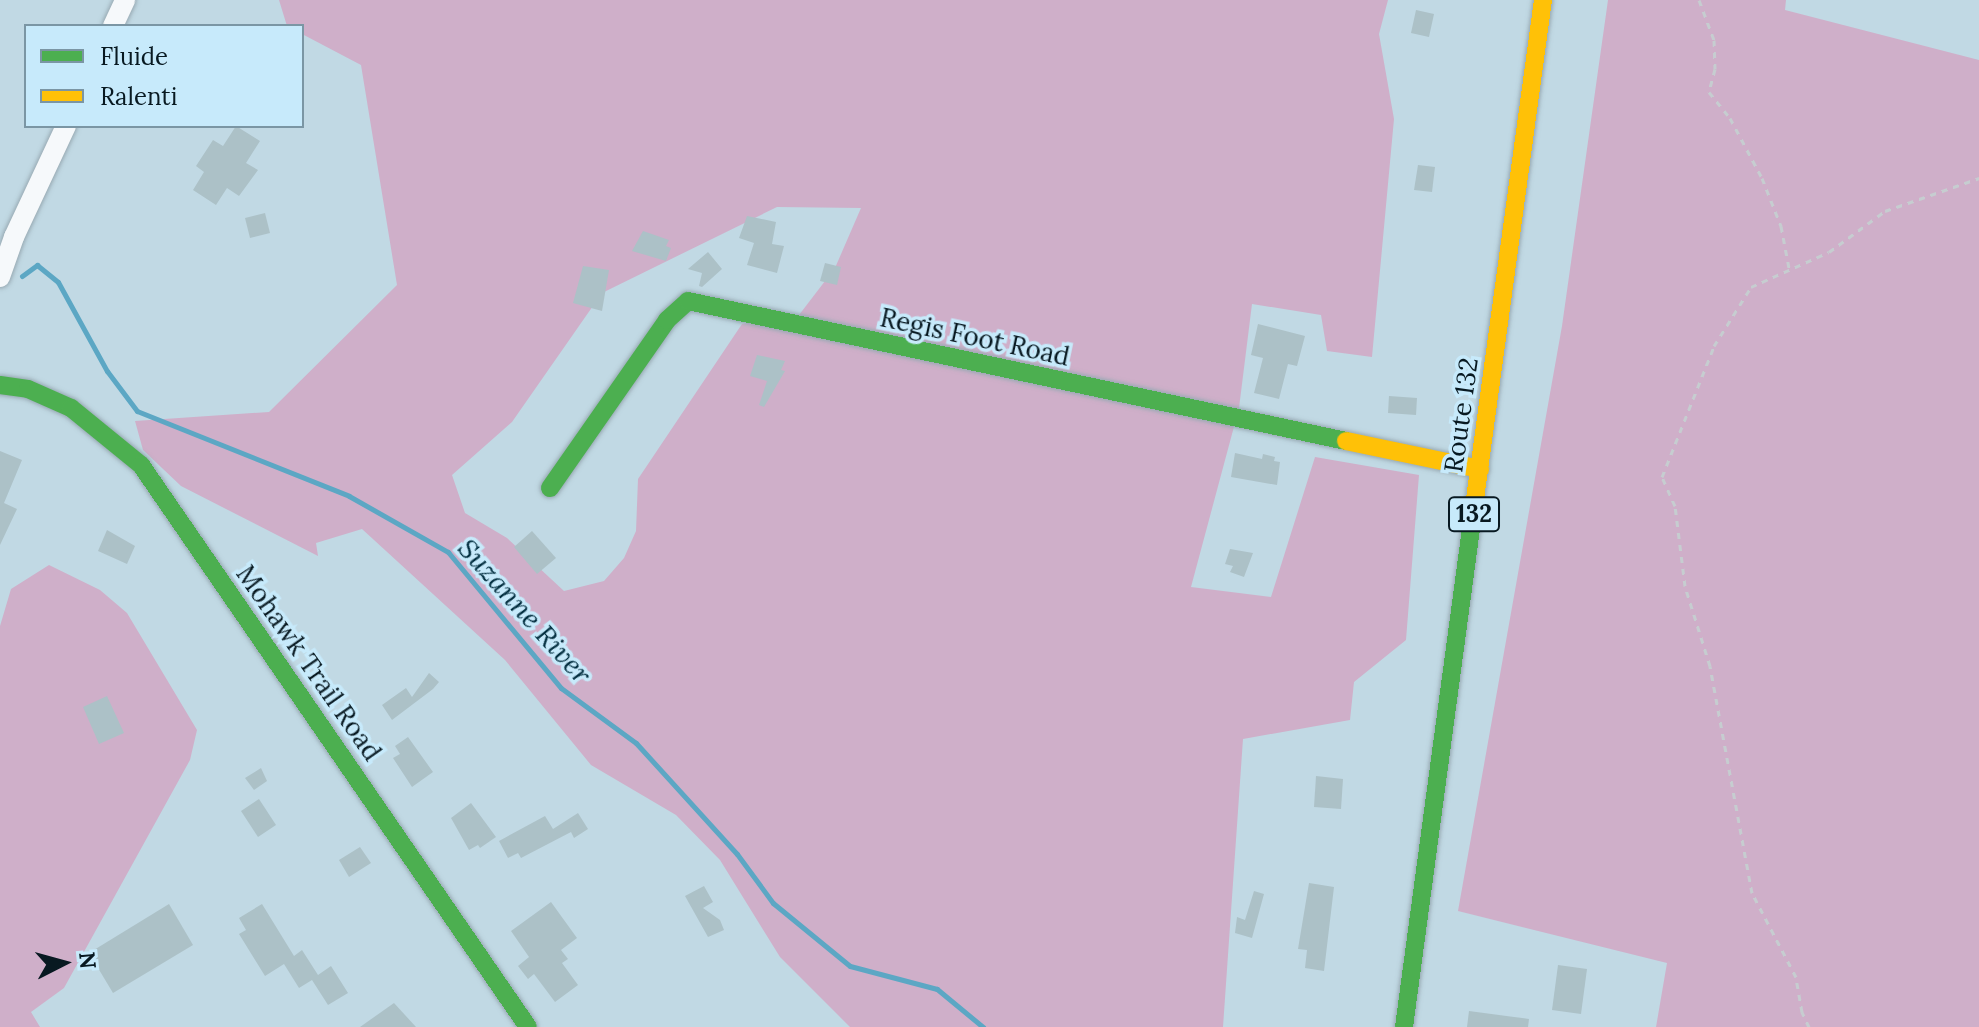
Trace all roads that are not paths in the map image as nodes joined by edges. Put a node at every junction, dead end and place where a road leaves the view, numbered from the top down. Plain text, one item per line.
1 (125, 0) edge
2 (1543, 0) edge
3 (114, 24) edge
4 (65, 128) edge
5 (0, 277) edge
6 (0, 385) edge
7 (1480, 469) junction
8 (550, 488) dead end
9 (528, 1027) edge
10 (1404, 1027) edge

1 - 3 street
2 - 7 main road, Route 132 / 132
4 - 5 street
6 - 9 main road, Mohawk Trail Road
7 - 8 main road, Regis Foot Road
7 - 10 main road, Route 132 / 132

